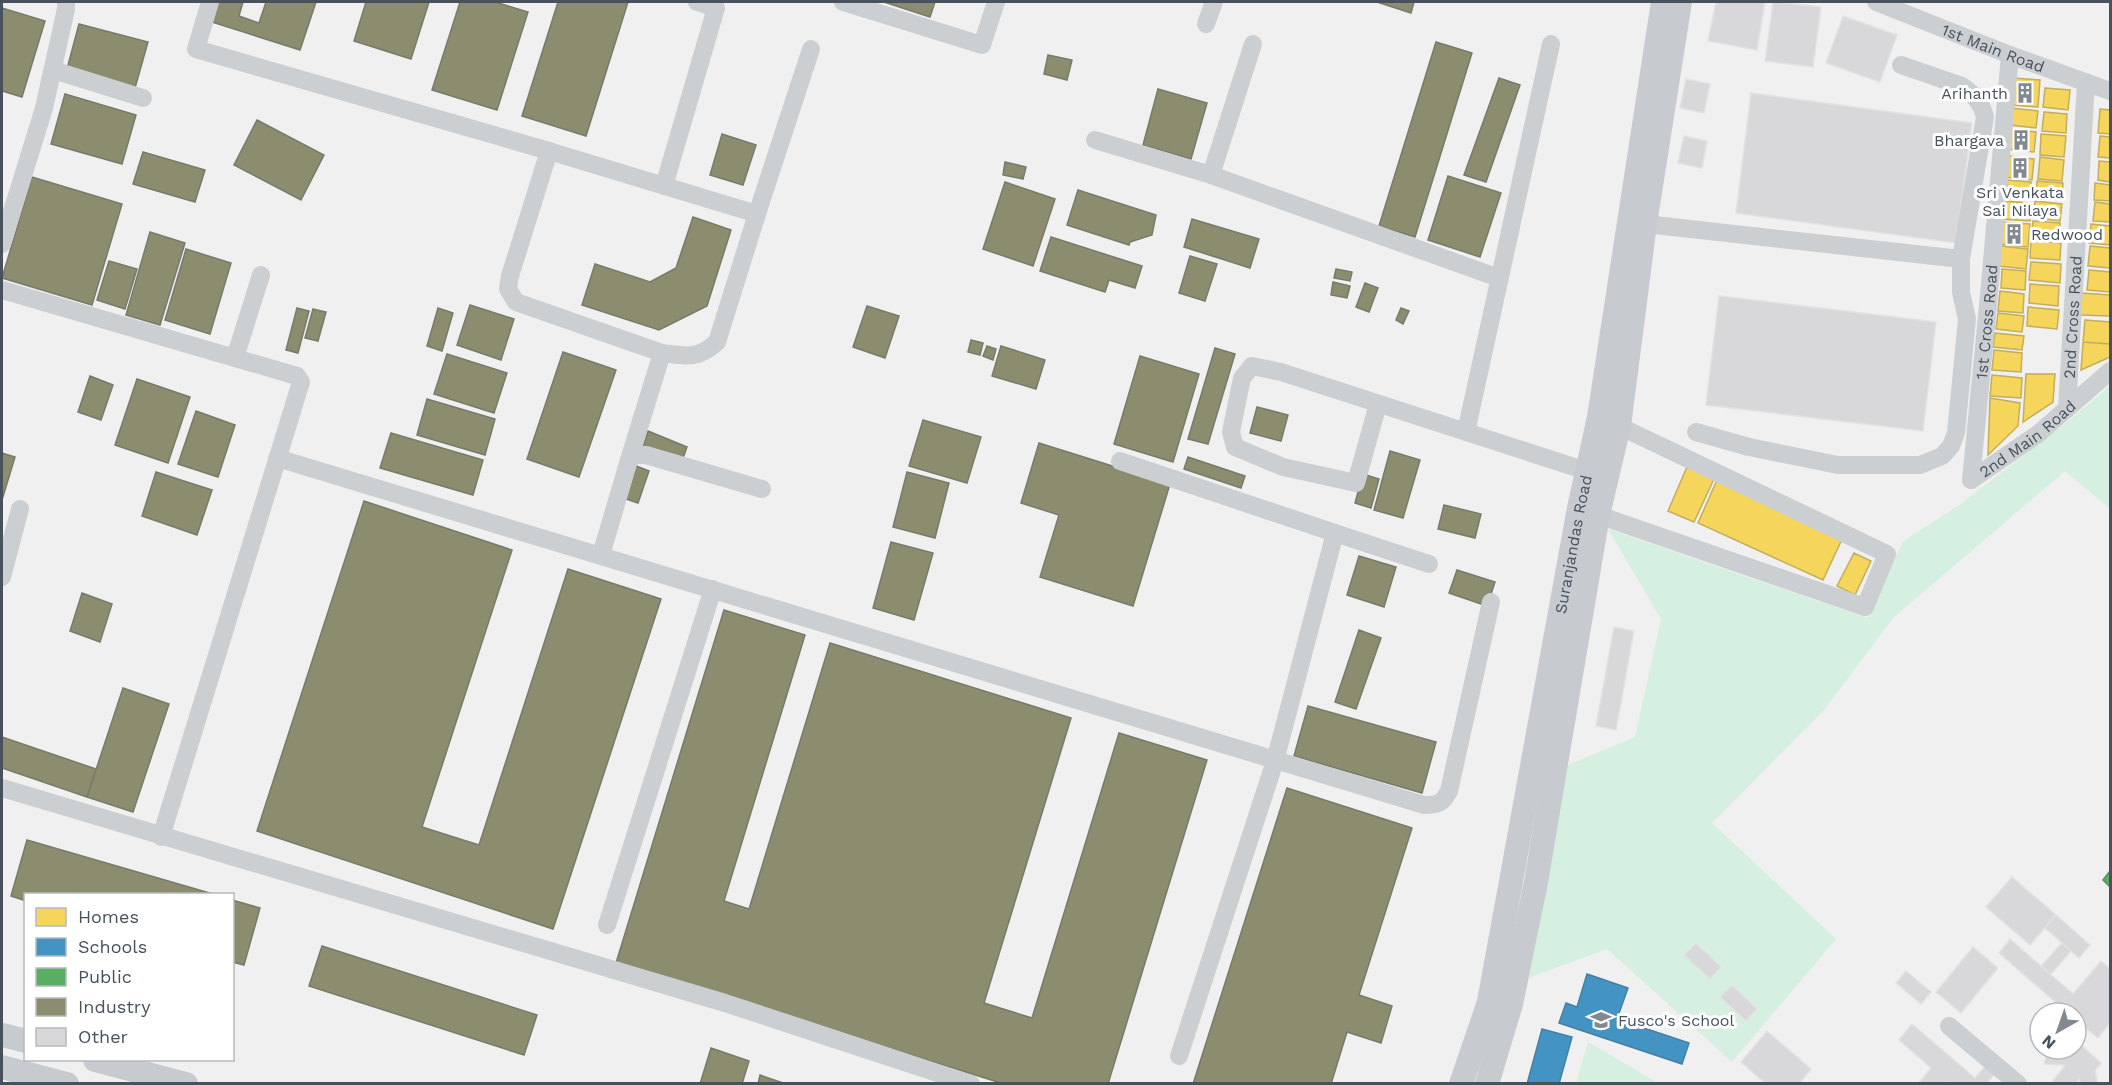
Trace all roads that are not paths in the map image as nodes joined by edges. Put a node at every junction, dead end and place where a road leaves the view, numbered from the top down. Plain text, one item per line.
1 (66, 2) edge
2 (210, 2) edge
3 (697, 2) edge
4 (843, 2) edge
5 (996, 2) edge
6 (1214, 2) edge
7 (1663, 2) edge
8 (1680, 2) edge
9 (1876, 2) edge
10 (1206, 24) dead end
11 (1253, 44) dead end
12 (1551, 44) dead end
13 (811, 49) dead end
14 (2010, 55) junction
15 (1901, 65) dead end
16 (53, 70) junction
17 (2086, 82) junction
18 (2110, 91) edge
19 (143, 98) dead end
20 (1095, 140) dead end
21 (549, 151) junction
22 (1211, 175) junction
23 (664, 186) junction
24 (757, 214) junction
25 (1645, 224) junction
26 (2, 244) edge
27 (1961, 259) junction
28 (261, 275) dead end
29 (1499, 278) junction
30 (2, 290) edge
31 (662, 353) junction
32 (235, 358) junction
33 (2110, 371) edge
34 (1378, 404) junction
35 (2067, 409) junction
36 (1619, 426) junction
37 (1466, 432) junction
38 (1696, 432) dead end
39 (278, 458) junction
40 (629, 460) junction
41 (1120, 461) dead end
42 (1598, 474) junction
43 (1971, 480) joint
44 (762, 489) dead end
45 (20, 509) dead end
46 (1598, 515) junction
47 (1335, 533) junction
48 (601, 555) junction
49 (1429, 564) dead end
50 (2, 577) edge
51 (713, 589) junction
52 (1491, 602) dead end
53 (1275, 761) junction
54 (2, 788) edge
55 (161, 837) junction
56 (608, 925) dead end
57 (1949, 1026) dead end
58 (2, 1035) edge
59 (24, 1040) edge
60 (1179, 1056) dead end
61 (103, 1061) edge
62 (2, 1067) edge
63 (67, 1083) edge
64 (186, 1083) edge
65 (971, 1083) edge
66 (1461, 1083) edge
67 (1487, 1083) edge
68 (2018, 1083) edge

1 - 16 street
2 - 21 street
3 - 23 street
4 - 5 street
6 - 10 street
7 - 42 main road, Suranjandas Road
8 - 25 main road, Suranjandas Road
9 - 14 street, 1st Main Road
11 - 22 street
12 - 29 street
13 - 24 street
14 - 17 street, 1st Main Road
14 - 43 street, 1st Cross Road
15 - 27 street
16 - 19 street
16 - 26 street
17 - 18 street, 1st Main Road
17 - 35 street, 2nd Cross Road
20 - 22 street
21 - 23 street
21 - 31 street
22 - 29 street
23 - 24 street
24 - 31 street
25 - 27 street
25 - 36 main road, Suranjandas Road
27 - 38 street
28 - 32 street
29 - 37 street
30 - 32 street
31 - 40 street
32 - 39 street
33 - 35 street, 2nd Main Road
34 - 34 street
34 - 37 street
35 - 43 street, 2nd Main Road
36 - 42 main road, Suranjandas Road
36 - 46 street
37 - 42 street
39 - 48 street
39 - 55 street
40 - 44 street
40 - 48 street
41 - 47 street
42 - 46 main road, Suranjandas Road
42 - 66 main road, Suranjandas Road
45 - 50 street
46 - 67 main road, Suranjandas Road
47 - 49 street
47 - 53 street
48 - 51 street
51 - 53 street
51 - 56 street
52 - 53 street
53 - 60 street
54 - 55 street
55 - 65 street
57 - 68 street
58 - 59 main road
61 - 64 main road
62 - 63 main road

